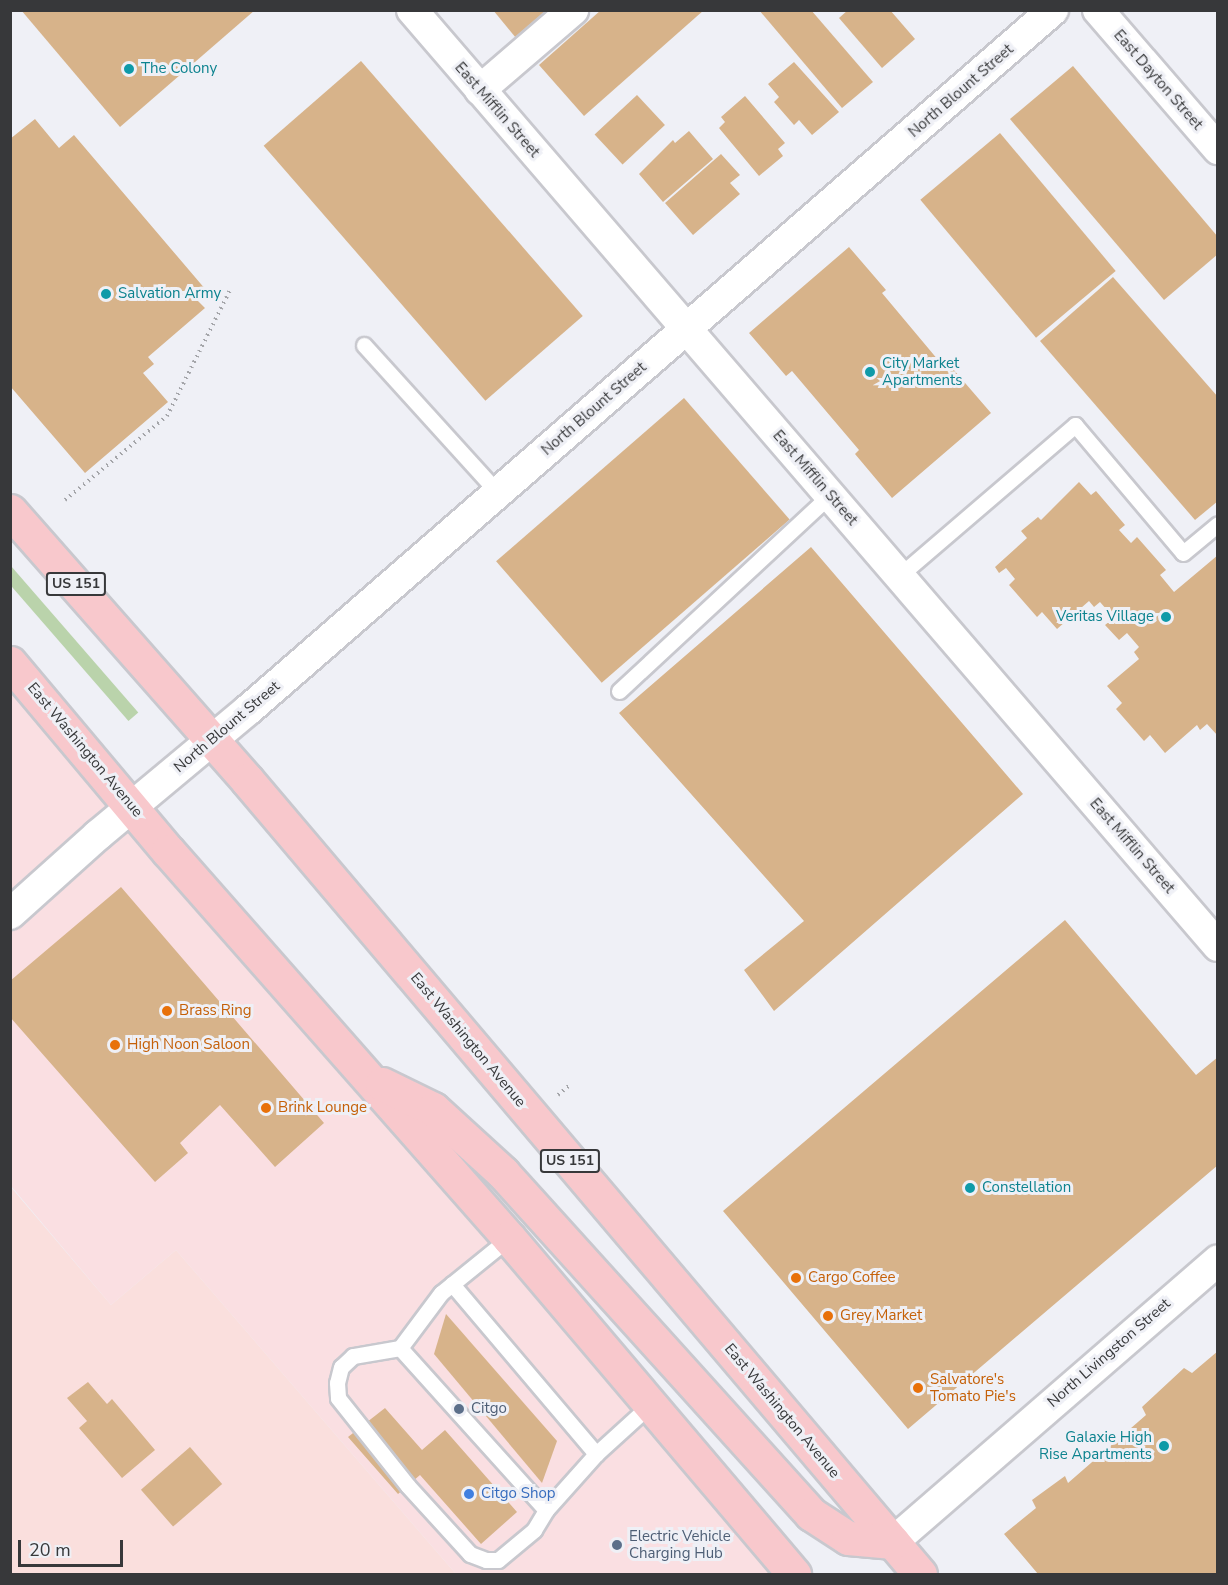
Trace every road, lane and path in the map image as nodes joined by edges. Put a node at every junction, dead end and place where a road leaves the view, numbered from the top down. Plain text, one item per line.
1 (412, 10) edge
2 (573, 10) edge
3 (1053, 10) edge
4 (1098, 10) edge
5 (480, 90) junction
6 (1218, 149) edge
7 (230, 290) dead end
8 (687, 329) junction
9 (364, 345) dead end
10 (498, 493) junction
11 (830, 495) junction
12 (65, 500) dead end
13 (10, 511) edge
14 (1218, 524) edge
15 (899, 576) junction
16 (10, 663) edge
17 (619, 692) dead end
18 (213, 740) junction
19 (133, 806) junction
20 (10, 914) edge
21 (1218, 945) edge
22 (367, 1077) junction
23 (509, 1238) junction
24 (1218, 1260) edge
25 (452, 1284) junction
26 (400, 1348) junction
27 (651, 1404) junction
28 (596, 1454) junction
29 (546, 1510) junction
30 (893, 1542) junction
31 (794, 1575) edge
32 (920, 1575) edge

1 - 5 street, East Mifflin Street
2 - 5 street
3 - 8 street, North Blount Street
4 - 6 street, East Dayton Street
5 - 8 street, East Mifflin Street
7 - 12 path
8 - 10 street, North Blount Street
8 - 11 street, East Mifflin Street
9 - 10 lane
10 - 18 street, North Blount Street
11 - 15 street, East Mifflin Street
11 - 17 lane
13 - 18 main road, East Washington Avenue / US 151
14 - 15 lane
15 - 21 street, East Mifflin Street
16 - 19 main road, East Washington Avenue
18 - 19 street, North Blount Street
18 - 30 main road, East Washington Avenue / US 151
19 - 20 street, North Blount Street
19 - 22 main road, East Washington Avenue
22 - 23 main road, East Washington Avenue
22 - 30 main road
23 - 25 lane
23 - 27 main road, East Washington Avenue
24 - 30 street, North Livingston Street
25 - 26 lane
25 - 28 lane
26 - 29 lane
26 - 29 lane
27 - 28 lane
27 - 31 main road, East Washington Avenue
28 - 29 lane
30 - 32 main road, East Washington Avenue / US 151

